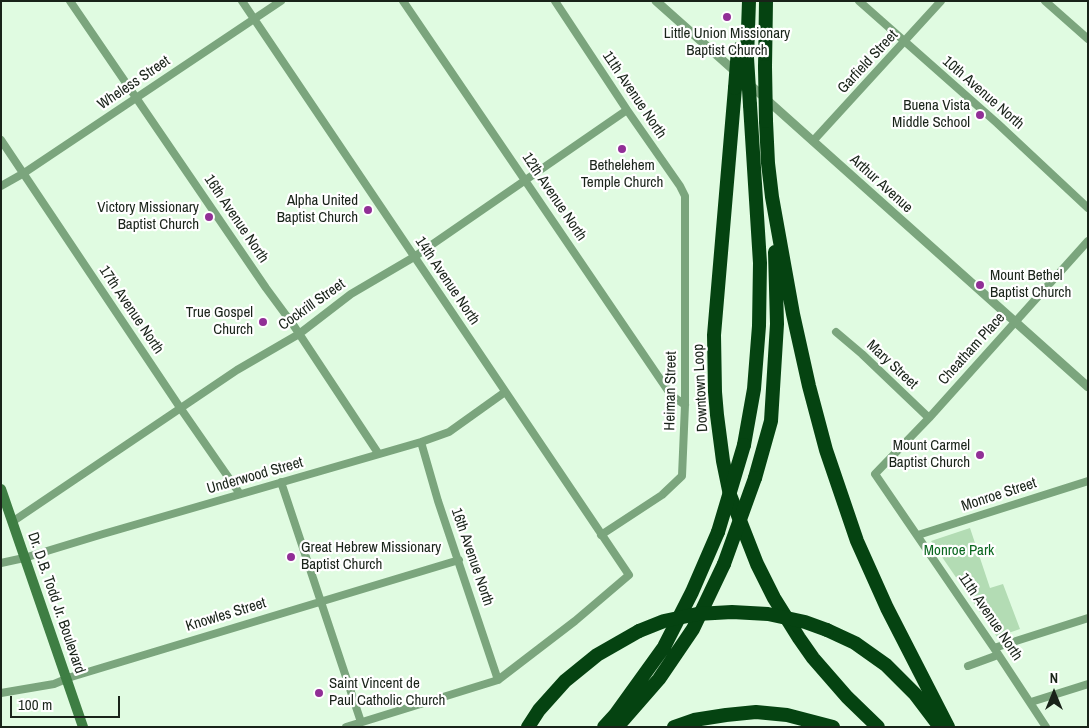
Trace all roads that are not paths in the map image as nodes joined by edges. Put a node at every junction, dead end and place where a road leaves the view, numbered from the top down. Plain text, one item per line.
1 (70, 1) edge
2 (242, 1) edge
3 (281, 1) edge
4 (403, 1) edge
5 (555, 1) edge
6 (656, 1) edge
7 (747, 1) edge
8 (766, 1) edge
9 (859, 1) edge
10 (941, 1) edge
11 (1045, 1) edge
12 (255, 19) junction
13 (1088, 39) edge
14 (904, 43) junction
15 (743, 54) junction
16 (136, 98) junction
17 (627, 110) junction
18 (1, 140) edge
19 (813, 141) junction
20 (24, 173) junction
21 (526, 180) junction
22 (1, 186) edge
23 (772, 197) junction
24 (686, 207) joint
25 (1088, 208) edge
26 (1088, 242) edge
27 (414, 257) junction
28 (1015, 322) junction
29 (836, 332) dead end
30 (299, 334) junction
31 (1088, 387) edge
32 (506, 392) junction
33 (685, 405) junction
34 (180, 409) junction
35 (929, 418) junction
36 (421, 442) junction
37 (378, 453) junction
38 (874, 474) joint
39 (1088, 481) edge
40 (281, 482) junction
41 (1, 489) edge
42 (240, 494) junction
43 (12, 522) junction
44 (601, 535) junction
45 (918, 535) junction
46 (24, 558) junction
47 (459, 560) junction
48 (1, 562) edge
49 (320, 603) junction
50 (1088, 618) edge
51 (996, 651) junction
52 (968, 666) dead end
53 (67, 678) junction
54 (498, 680) junction
55 (1088, 684) edge
56 (1, 693) edge
57 (1031, 702) junction
58 (361, 722) junction
59 (83, 727) edge
60 (346, 727) edge
61 (528, 727) edge
62 (604, 727) edge
63 (617, 727) edge
64 (674, 727) edge
65 (833, 727) edge
66 (878, 727) edge
67 (940, 727) edge
68 (948, 727) edge
69 (1046, 727) edge

1 - 16 street, 16th Avenue North
2 - 12 street, 14th Avenue North
3 - 12 street, Wheless Street
4 - 21 street, 12th Avenue North
5 - 17 street, 11th Avenue North
6 - 19 street, Arthur Avenue
7 - 15 highway, Downtown Loop
8 - 23 highway, bridge
9 - 14 street, 10th Avenue North
10 - 14 street, Garfield Street
11 - 13 street
12 - 16 street, Wheless Street
12 - 27 street, 14th Avenue North
14 - 19 street, Garfield Street
14 - 25 street, 10th Avenue North
15 - 62 highway, bridge
15 - 66 highway, Downtown Loop, bridge
16 - 20 street, Wheless Street
16 - 30 street, 16th Avenue North
17 - 21 street, Cockrill Street
17 - 24 street, 11th Avenue North
18 - 20 street, 17th Avenue North
19 - 28 street, Arthur Avenue
20 - 22 street, Wheless Street
20 - 34 street, 17th Avenue North
21 - 27 street, Cockrill Street
21 - 33 street, 12th Avenue North
23 - 63 highway, bridge
23 - 68 highway
24 - 33 street, Heiman Street
26 - 28 street, Cheatham Place
27 - 30 street, Cockrill Street
27 - 32 street, 14th Avenue North
28 - 31 street, Arthur Avenue
28 - 35 street, Cheatham Place
29 - 35 street, Mary Street
30 - 34 street, Cockrill Street
30 - 37 street, 16th Avenue North
32 - 36 street, Underwood Street
32 - 44 street, 14th Avenue North
33 - 44 street, Heiman Street
34 - 42 street, 17th Avenue North
34 - 43 street, Cockrill Street
35 - 38 street, Cheatham Place
36 - 37 street, Underwood Street
36 - 47 street, 16th Avenue North
37 - 40 street, Underwood Street
38 - 45 street, 11th Avenue North
39 - 45 street, Monroe Street
40 - 42 street, Underwood Street
40 - 49 street
41 - 43 main road, Dr. D.B. Todd Jr. Boulevard
42 - 46 street, Underwood Street
43 - 46 main road, Dr. D.B. Todd Jr. Boulevard
44 - 54 street, 14th Avenue North
45 - 51 street, 11th Avenue North
46 - 48 street, Underwood Street
46 - 53 main road, Dr. D.B. Todd Jr. Boulevard
47 - 49 street, Knowles Street
47 - 54 street, 16th Avenue North
49 - 53 street, Knowles Street
49 - 58 street
50 - 51 street
51 - 52 street
51 - 57 street, 11th Avenue North
53 - 56 street, Knowles Street
53 - 59 main road, Dr. D.B. Todd Jr. Boulevard
54 - 58 street
55 - 57 street
57 - 69 street, 11th Avenue North
58 - 60 street
61 - 67 highway, bridge
64 - 65 highway

